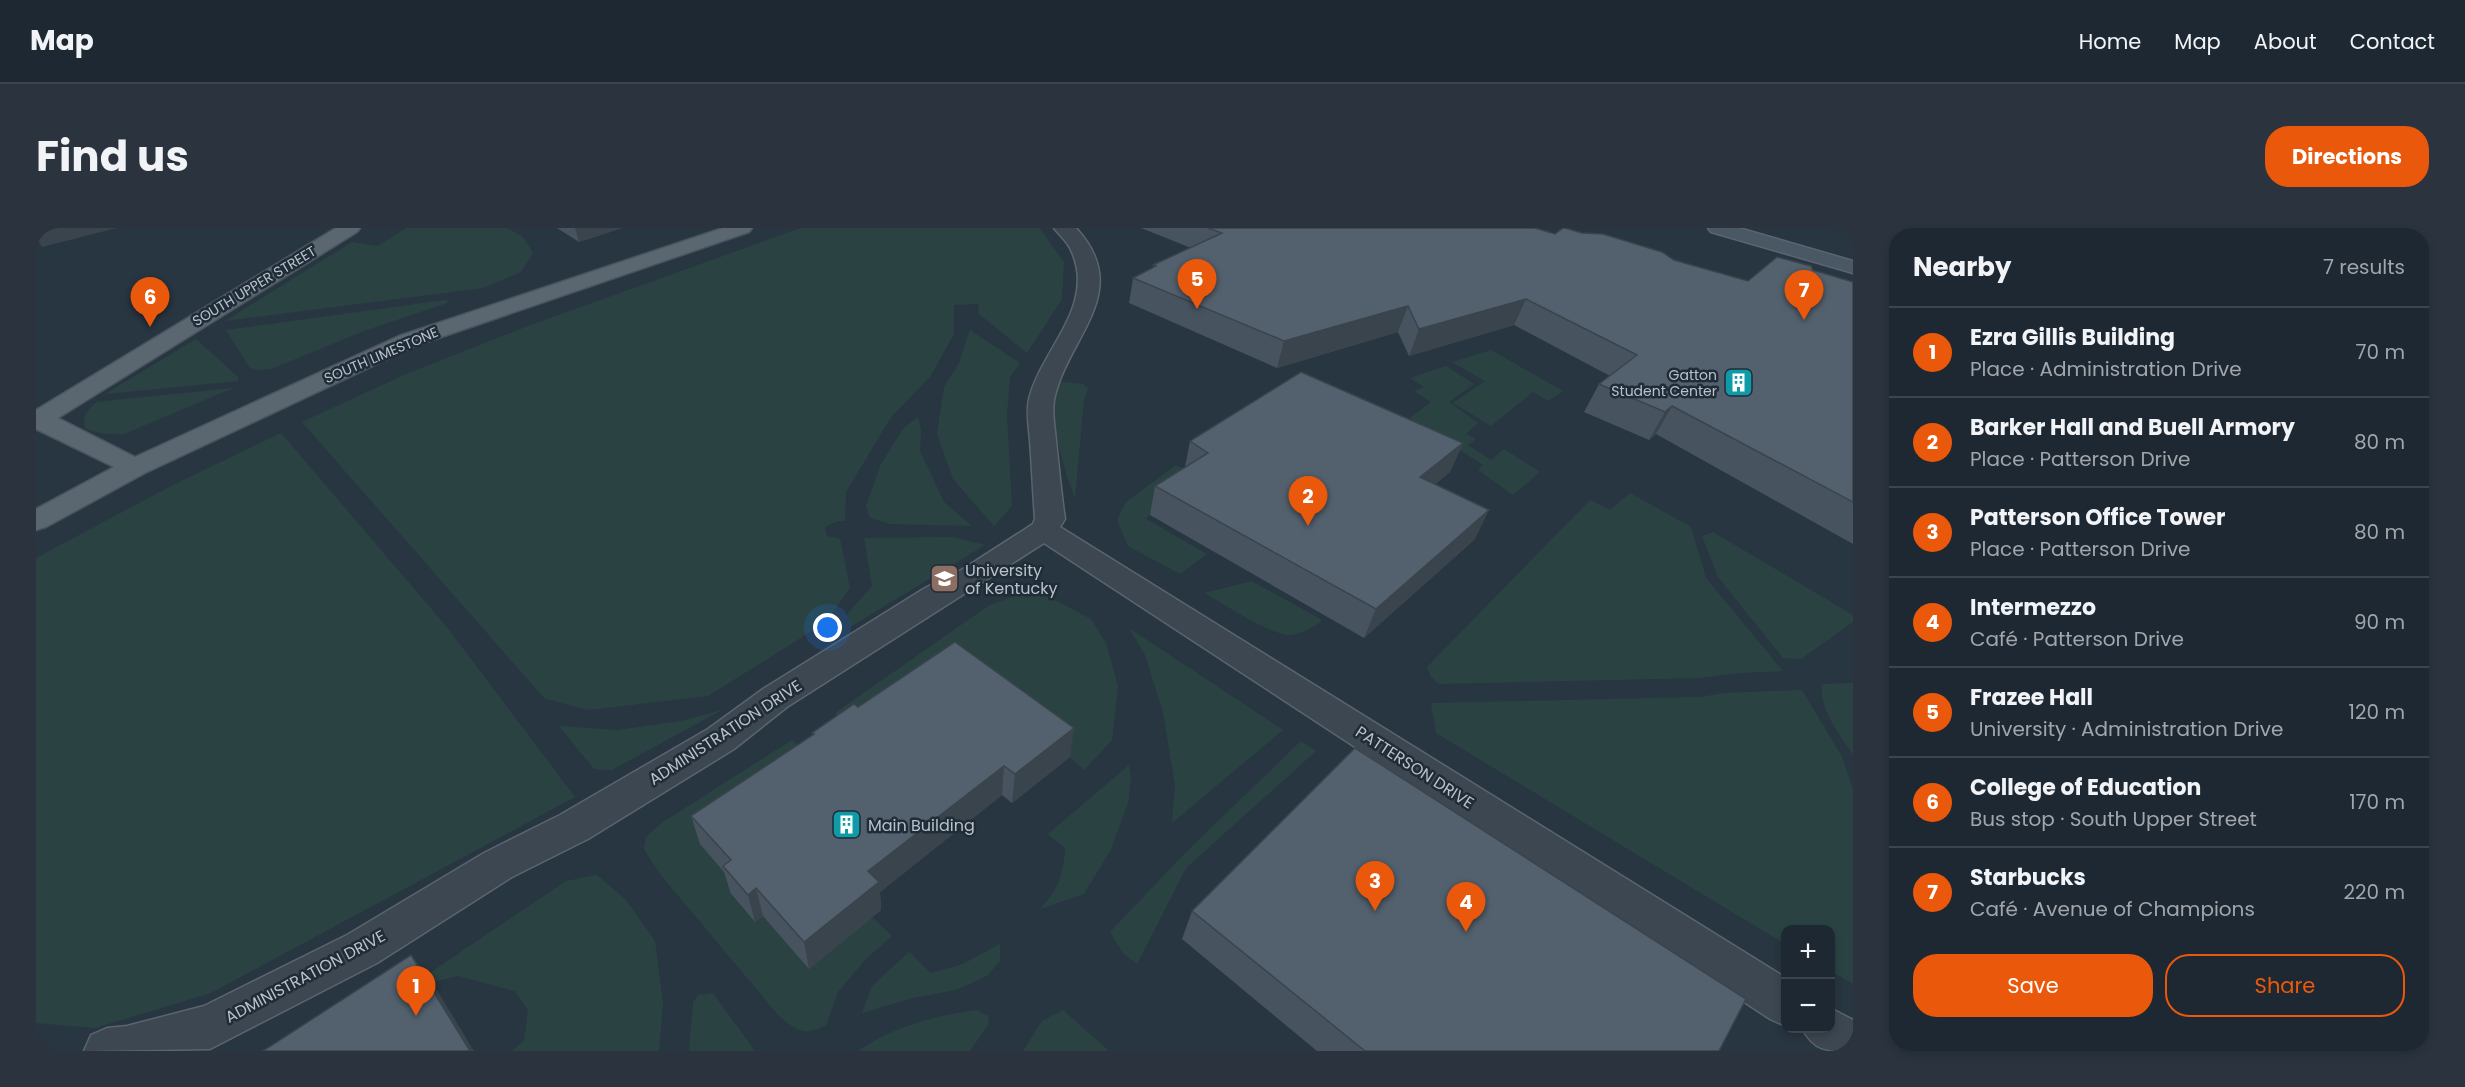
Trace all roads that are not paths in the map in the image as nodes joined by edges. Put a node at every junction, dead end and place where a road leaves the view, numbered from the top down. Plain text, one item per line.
1 (350, 228) edge
2 (742, 228) edge
3 (1064, 228) edge
4 (1719, 228) edge
5 (1853, 267) edge
6 (37, 420) edge
7 (135, 467) junction
8 (36, 521) edge
9 (1044, 530) junction
10 (1781, 1001) edge
11 (1831, 1033) edge
12 (1853, 1047) edge
13 (106, 1051) edge

1 - 6 main road, SOUTH UPPER STREET
2 - 7 main road, SOUTH LIMESTONE
3 - 9 street
4 - 5 main road
6 - 7 main road
7 - 8 main road, SOUTH LIMESTONE
9 - 10 street, PATTERSON DRIVE
9 - 13 street, ADMINISTRATION DRIVE
11 - 12 street

